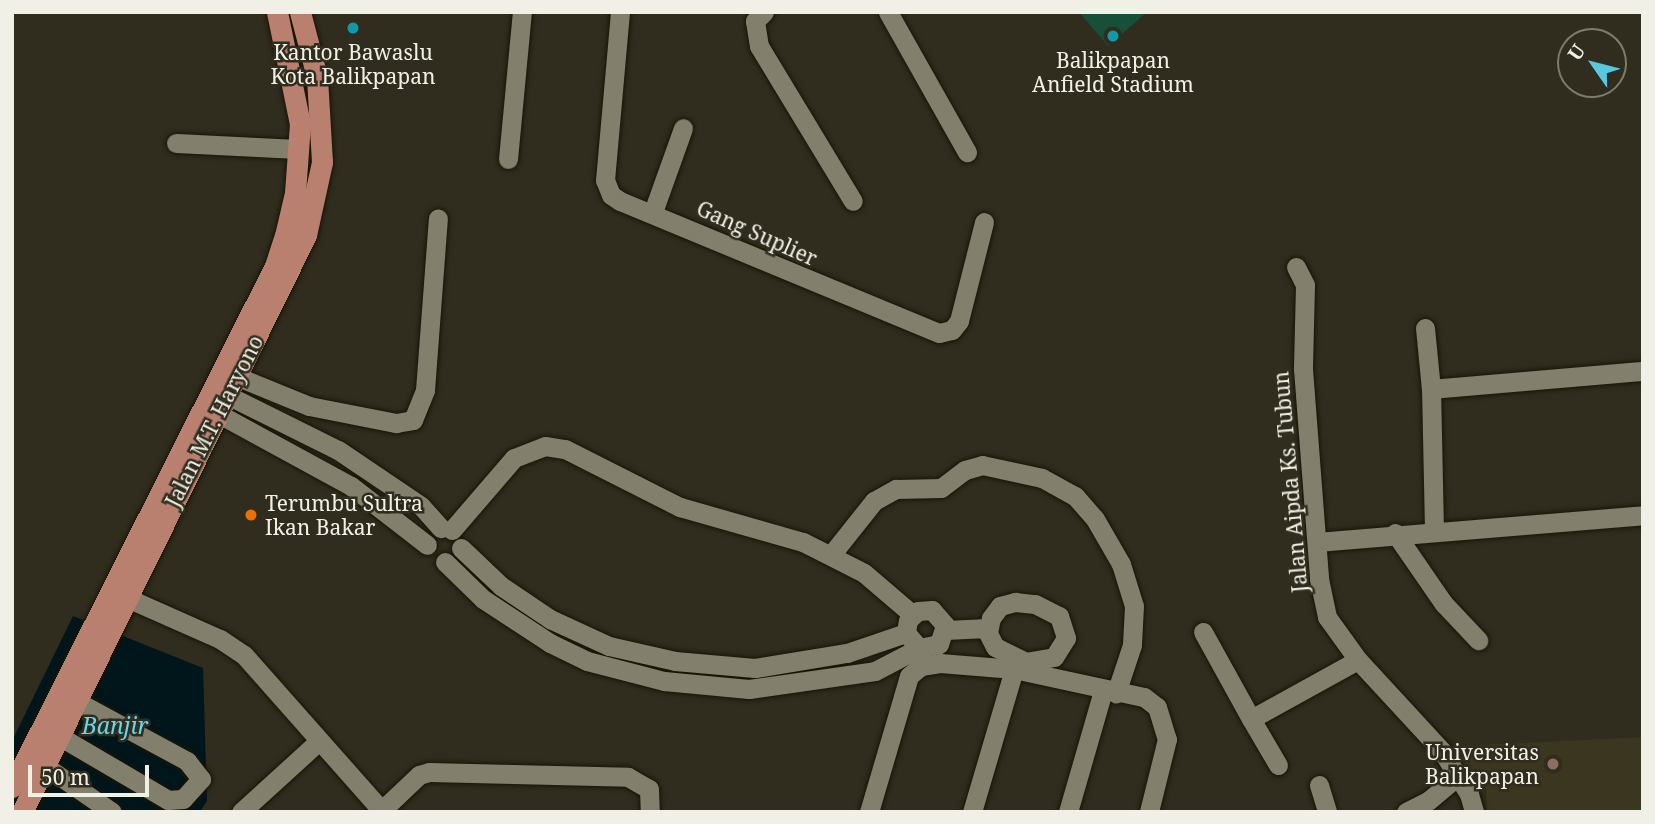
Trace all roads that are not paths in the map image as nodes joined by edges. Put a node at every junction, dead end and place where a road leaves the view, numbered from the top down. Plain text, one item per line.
1 (277, 12) edge
2 (300, 12) edge
3 (522, 12) edge
4 (620, 12) edge
5 (764, 12) edge
6 (888, 12) edge
7 (683, 128) dead end
8 (176, 143) dead end
9 (298, 149) junction
10 (967, 152) dead end
11 (508, 159) dead end
12 (853, 201) dead end
13 (653, 212) junction
14 (438, 218) dead end
15 (984, 222) dead end
16 (1296, 267) dead end
17 (1425, 328) dead end
18 (1643, 371) edge
19 (238, 377) junction
20 (1431, 389) junction
21 (216, 401) junction
22 (262, 415) junction
23 (251, 433) junction
24 (1643, 515) edge
25 (446, 529) junction
26 (1434, 530) junction
27 (1395, 533) junction
28 (1317, 542) junction
29 (427, 545) junction
30 (461, 548) junction
31 (831, 555) junction
32 (445, 562) junction
33 (125, 597) junction
34 (988, 628) dead end
35 (945, 630) junction
36 (913, 632) junction
37 (1203, 632) dead end
38 (1478, 640) dead end
39 (1358, 660) junction
40 (1014, 669) junction
41 (1109, 692) junction
42 (76, 701) junction
43 (1251, 719) junction
44 (59, 736) junction
45 (319, 741) junction
46 (1278, 765) dead end
47 (45, 766) junction
48 (1458, 776) junction
49 (1319, 785) dead end
50 (12, 788) edge
51 (381, 811) edge
52 (22, 812) edge
53 (112, 812) edge
54 (241, 812) edge
55 (650, 812) edge
56 (870, 812) edge
57 (972, 812) edge
58 (1068, 812) edge
59 (1149, 812) edge
60 (1327, 812) edge
61 (1406, 812) edge
62 (1474, 812) edge

1 - 9 main road, Jalan M.T. Haryono
2 - 19 main road, Jalan M.T. Haryono
3 - 11 street
4 - 13 street, Gang Suplier
5 - 12 street
6 - 10 street
7 - 13 street
8 - 9 street
9 - 21 main road, Jalan M.T. Haryono
13 - 15 street, Gang Suplier
14 - 19 street
16 - 28 street, Jalan Aipda Ks. Tubun
17 - 20 street
18 - 20 street
19 - 21 main road, Jalan M.T. Haryono
20 - 26 street
21 - 22 street
21 - 23 street
21 - 33 main road, Jalan M.T. Haryono
21 - 50 main road, Jalan M.T. Haryono
22 - 23 street
22 - 25 street
23 - 29 street
24 - 26 street
25 - 29 street
25 - 30 street
25 - 31 street
26 - 27 street
27 - 28 street
27 - 38 street
28 - 39 street, Jalan Aipda Ks. Tubun
29 - 32 street
30 - 32 street
30 - 36 street
31 - 36 street
31 - 41 street
32 - 36 street
33 - 42 main road, Jalan M.T. Haryono
33 - 45 street
34 - 35 street
35 - 36 street
35 - 36 street
37 - 43 street
39 - 43 street
39 - 48 street, Jalan Aipda Ks. Tubun
40 - 41 street
40 - 56 street
40 - 57 street
41 - 58 street
41 - 59 street
42 - 44 main road, Jalan M.T. Haryono
42 - 44 street
43 - 46 street
44 - 47 main road, Jalan M.T. Haryono
45 - 51 street
45 - 54 street
47 - 52 main road, Jalan M.T. Haryono
47 - 53 street
48 - 61 street
48 - 62 street, Jalan Aipda Ks. Tubun
49 - 60 street
51 - 55 street

